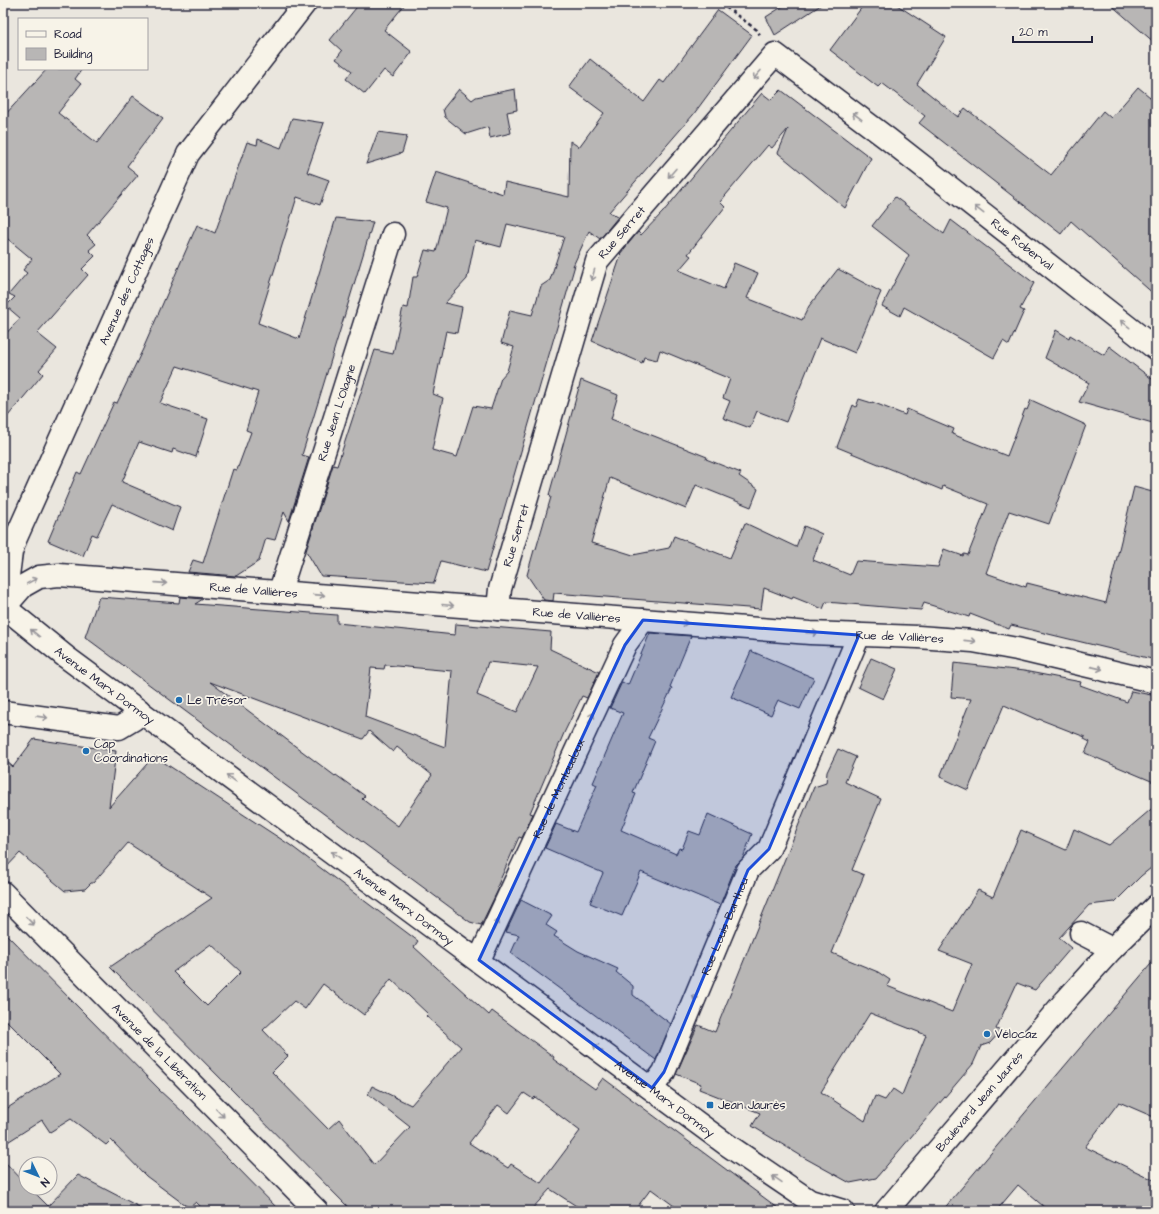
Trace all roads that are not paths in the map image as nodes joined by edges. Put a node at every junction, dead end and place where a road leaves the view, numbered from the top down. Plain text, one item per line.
1 (304, 3) edge
2 (774, 54) joint
3 (392, 234) dead end
4 (1156, 348) edge
5 (280, 591) junction
6 (3, 608) edge
7 (498, 609) junction
8 (643, 620) junction
9 (859, 635) junction
10 (1156, 682) edge
11 (139, 710) junction
12 (3, 712) edge
13 (3, 893) edge
14 (1156, 906) edge
15 (1081, 932) dead end
16 (1112, 949) junction
17 (479, 960) junction
18 (652, 1088) junction
19 (813, 1206) edge
20 (317, 1211) edge
21 (843, 1211) edge
22 (886, 1211) edge

1 - 6 street, Avenue des Cottages
4 -> 2 street, Rue Roberval
2 -> 7 street, Rue Serret
3 - 5 street, Rue Jean L'Olagne
6 -> 5 street, Rue de Vallières
5 -> 7 street, Rue de Vallières
11 -> 6 street, Avenue Marx Dormoy
7 - 8 street, Rue de Vallières
8 -> 9 street, Rue de Vallières
17 -> 8 street, Rue de Montaudoux
9 -> 10 street, Rue de Vallières
9 -> 18 street, Rue Louis Barthou
12 -> 11 street
17 -> 11 street, Avenue Marx Dormoy
13 -> 20 street, Avenue de la Libération
14 - 16 street, Boulevard Jean Jaurès
15 - 16 street
16 - 22 street, Boulevard Jean Jaurès
18 -> 17 street, Avenue Marx Dormoy
19 -> 18 street, Avenue Marx Dormoy
19 - 21 street, Avenue Marx Dormoy

